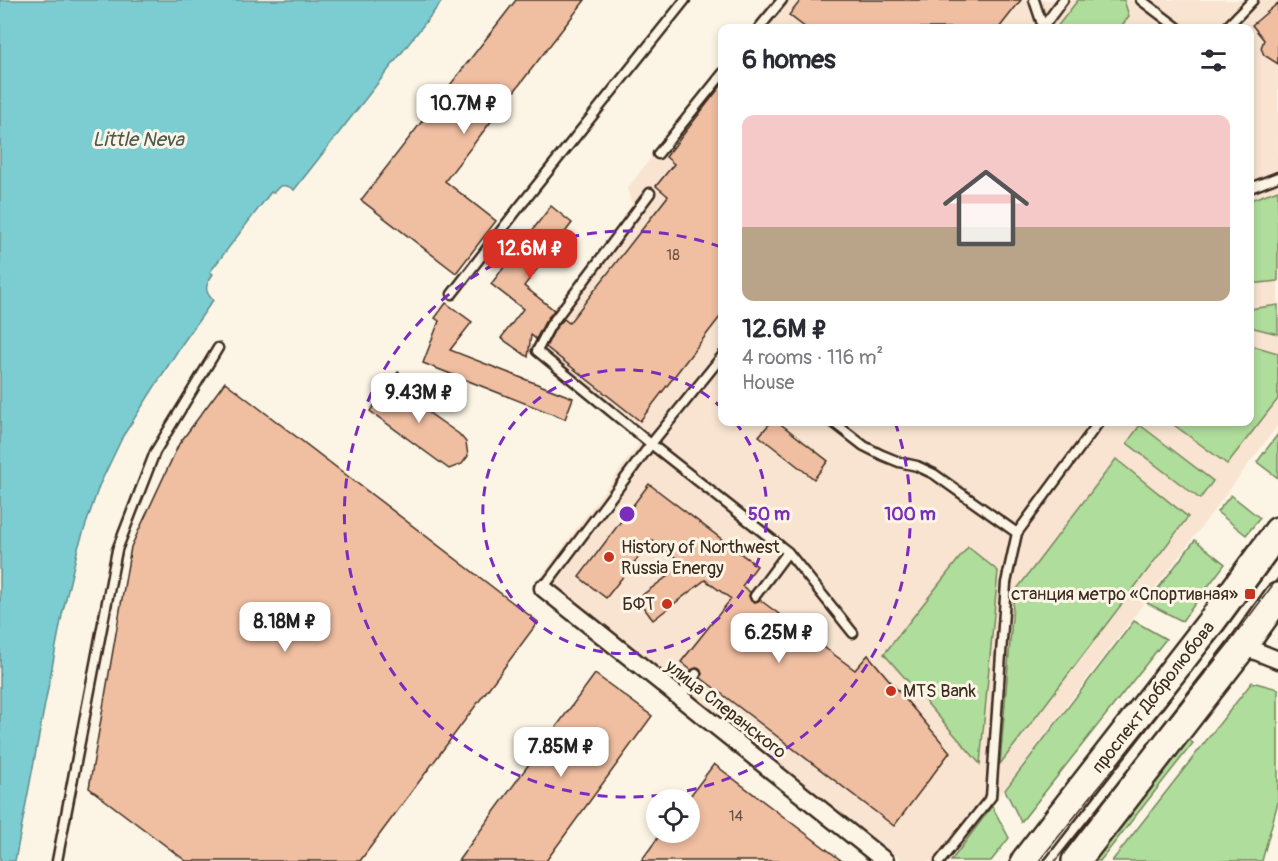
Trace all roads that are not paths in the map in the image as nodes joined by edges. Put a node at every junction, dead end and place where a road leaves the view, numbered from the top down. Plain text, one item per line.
1 (685, 0) edge
2 (782, 0) edge
3 (1034, 0) edge
4 (1063, 0) edge
5 (1141, 0) edge
6 (1253, 0) edge
7 (762, 24) edge
8 (1041, 24) edge
9 (1045, 24) edge
10 (1173, 24) edge
11 (1230, 24) edge
12 (718, 79) edge
13 (658, 154) dead end
14 (1278, 177) edge
15 (1254, 186) edge
16 (650, 193) dead end
17 (452, 294) dead end
18 (218, 348) dead end
19 (718, 361) edge
20 (838, 426) edge
21 (1096, 426) edge
22 (651, 444) junction
23 (1278, 531) edge
24 (1017, 533) junction
25 (788, 552) junction
26 (543, 588) joint
27 (755, 596) dead end
28 (1278, 597) edge
29 (853, 633) dead end
30 (1243, 646) junction
31 (1278, 660) edge
32 (696, 674) dead end
33 (680, 698) junction
34 (57, 861) edge
35 (885, 861) edge
36 (940, 861) edge
37 (1025, 861) edge
38 (1076, 861) edge

1 - 17 lane
2 - 7 lane
3 - 8 lane
4 - 9 lane
5 - 10 lane
6 - 11 lane
12 - 13 lane
14 - 15 lane
16 - 22 lane
18 - 34 lane
19 - 22 lane
20 - 24 lane
21 - 24 lane
22 - 25 lane
22 - 26 lane
23 - 37 main road, проспект Добролюбова
24 - 36 lane
25 - 27 lane
25 - 29 lane
26 - 33 street, улица Сперанского
28 - 30 main road
30 - 31 street
30 - 38 main road
32 - 33 lane
33 - 35 street, улица Сперанского

